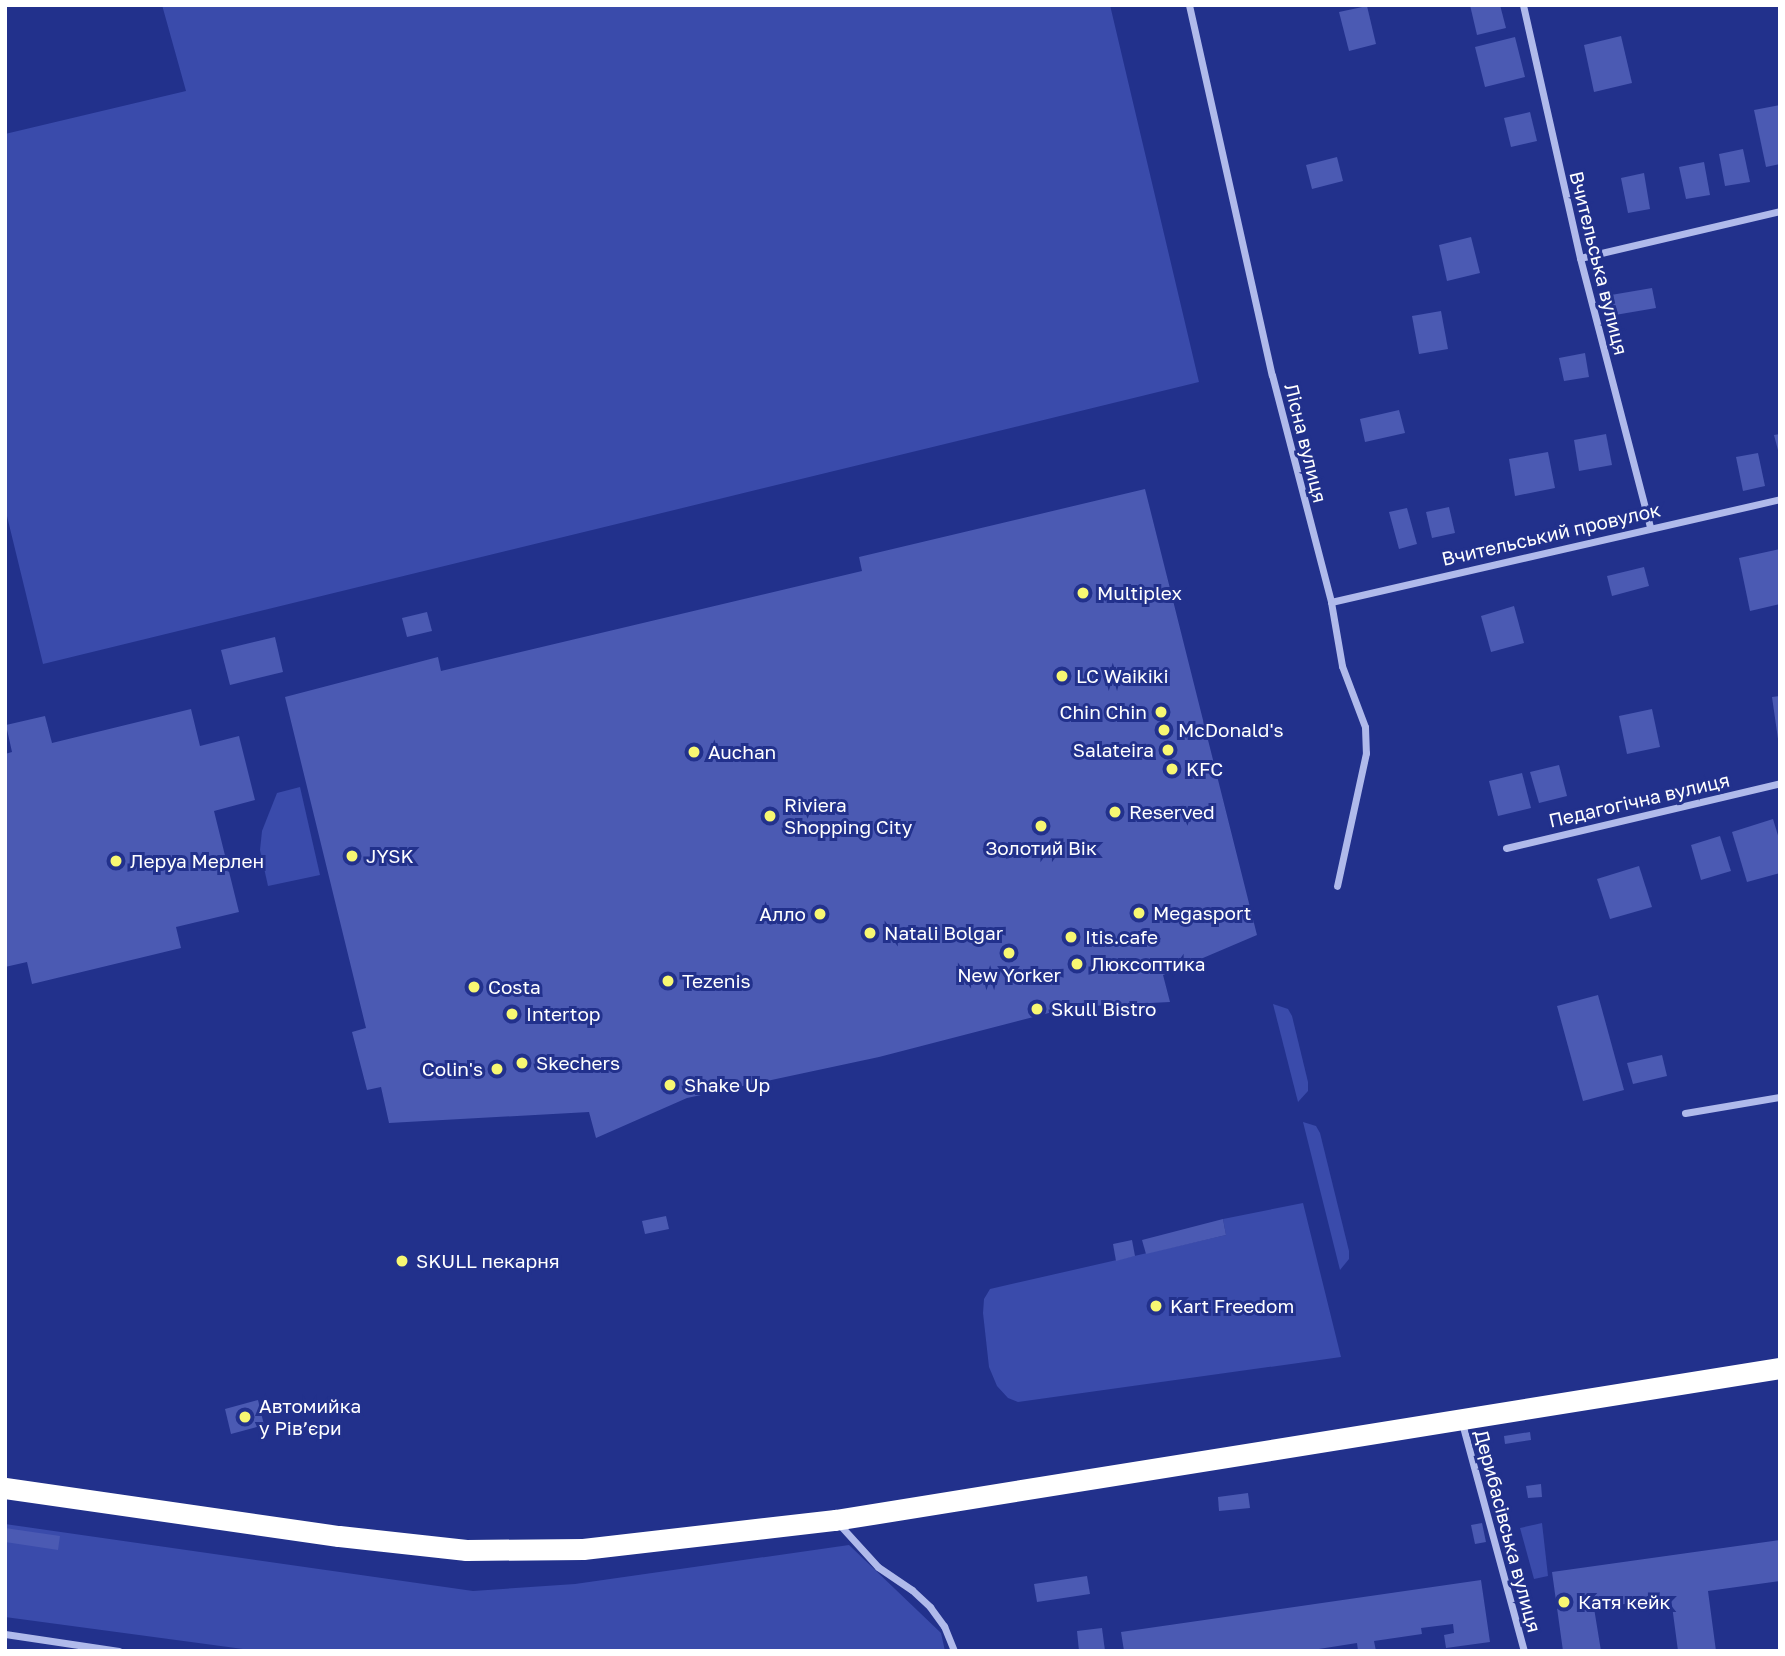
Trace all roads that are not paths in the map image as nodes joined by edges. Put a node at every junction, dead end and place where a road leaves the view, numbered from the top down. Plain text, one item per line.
1 (1189, 5) edge
2 (1523, 5) edge
3 (1780, 211) edge
4 (1580, 258) junction
5 (1780, 499) edge
6 (1650, 527) junction
7 (1331, 602) junction
8 (1780, 783) edge
9 (1506, 848) dead end
10 (1337, 886) dead end
11 (1780, 1097) edge
12 (1685, 1113) dead end
13 (1780, 1368) edge
14 (1461, 1419) junction
15 (5, 1488) edge
16 (835, 1520) junction
17 (5, 1634) edge
18 (119, 1651) edge
19 (954, 1651) edge
20 (1524, 1651) edge

1 - 7 street, Лісна вулиця
2 - 4 street, Вчительська вулиця
3 - 4 street
4 - 6 street, Вчительська вулиця
5 - 6 street, Вчительський провулок
6 - 7 street, Вчительський провулок
7 - 10 street, Лісна вулиця
8 - 9 street, Педагогічна вулиця
11 - 12 street
13 - 14 highway
14 - 16 highway
14 - 20 street, Дерибасівська вулиця
15 - 16 highway
16 - 19 street
17 - 18 street

